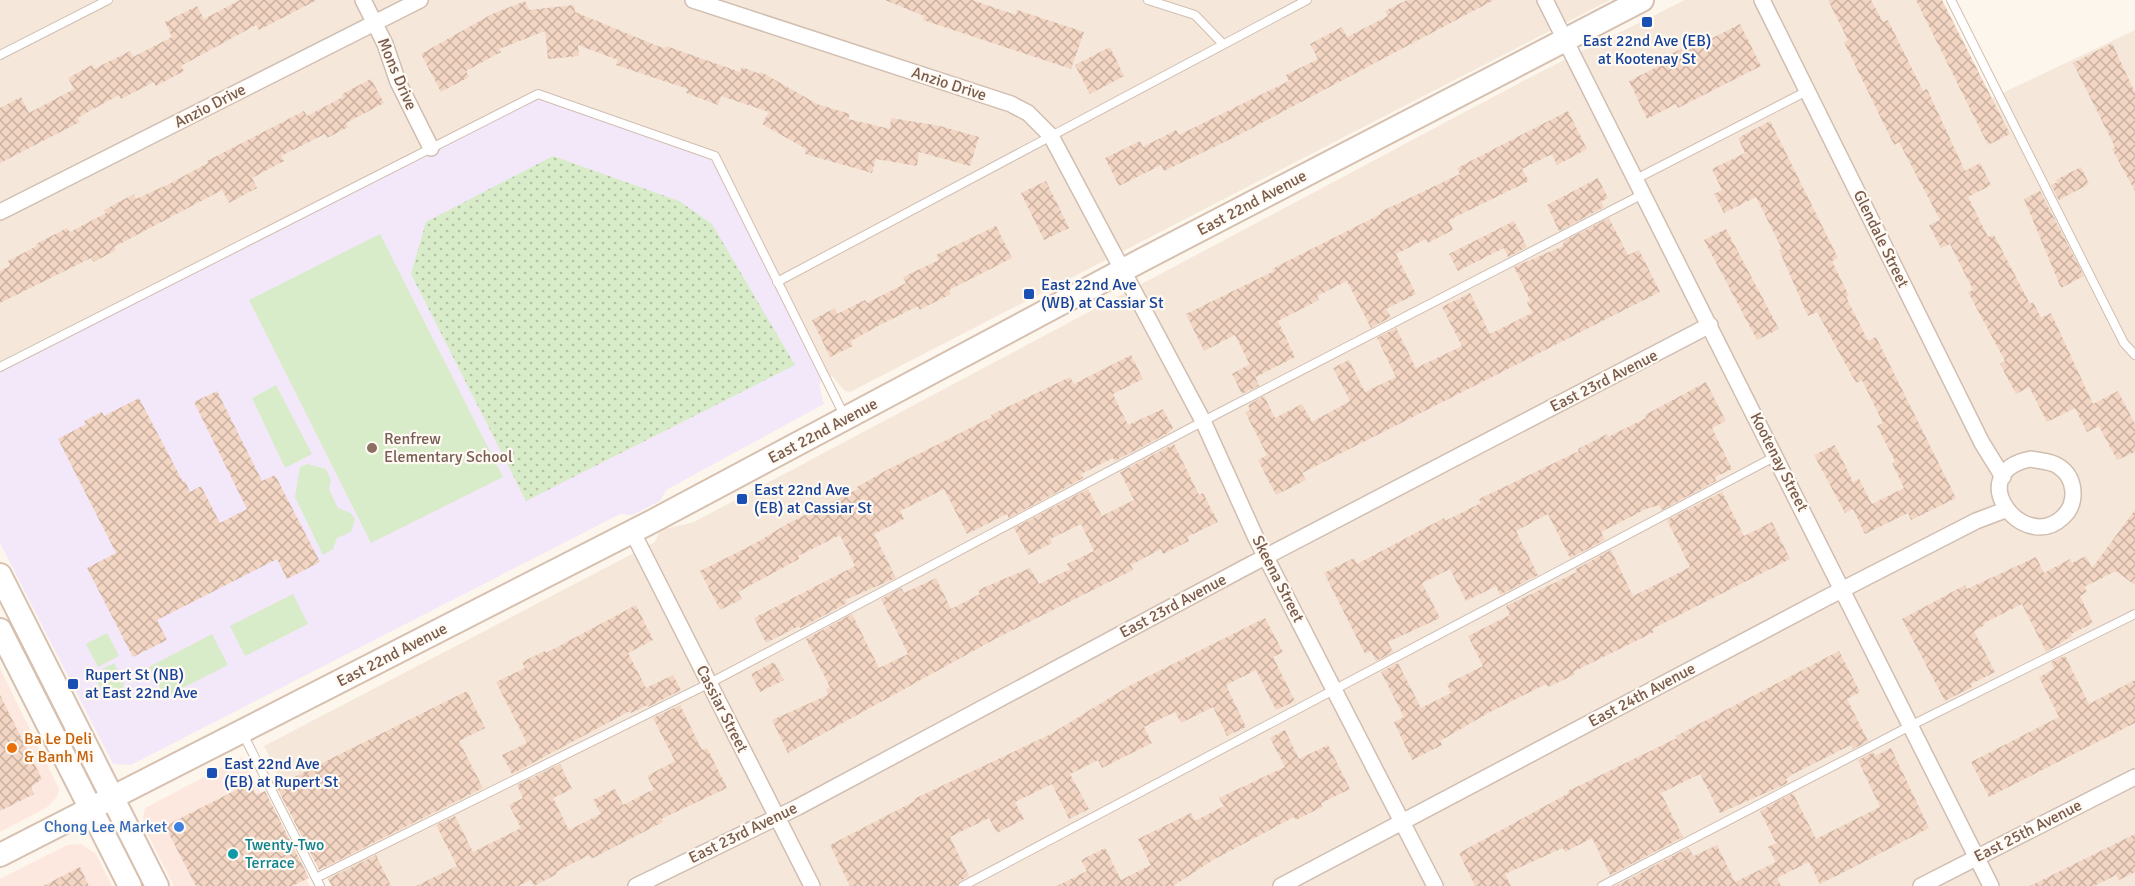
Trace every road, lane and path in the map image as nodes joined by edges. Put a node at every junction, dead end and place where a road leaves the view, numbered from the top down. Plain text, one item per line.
1 (108, 0) edge
2 (363, 0) edge
3 (420, 0) edge
4 (693, 0) edge
5 (1148, 0) edge
6 (1306, 0) edge
7 (1545, 0) edge
8 (1642, 0) edge
9 (1762, 0) edge
10 (1951, 0) edge
11 (97, 3) edge
12 (375, 23) junction
13 (1565, 39) junction
14 (1223, 44) junction
15 (0, 55) edge
16 (1807, 91) junction
17 (1051, 136) junction
18 (431, 148) junction
19 (1636, 179) junction
20 (1643, 194) junction
21 (0, 212) edge
22 (1123, 271) junction
23 (777, 282) junction
24 (1710, 325) junction
25 (2135, 355) edge
26 (0, 367) edge
27 (846, 419) junction
28 (1203, 422) junction
29 (1776, 456) junction
30 (2003, 477) junction
31 (2005, 510) junction
32 (632, 531) junction
33 (1266, 556) junction
34 (0, 575) edge
35 (1843, 589) junction
36 (2135, 614) edge
37 (0, 630) edge
38 (710, 683) junction
39 (1334, 688) junction
40 (1912, 725) junction
41 (242, 732) junction
42 (2135, 777) edge
43 (113, 798) junction
44 (92, 809) junction
45 (777, 816) junction
46 (1403, 822) junction
47 (0, 855) edge
48 (1977, 857) junction
49 (318, 882) edge
50 (130, 886) edge
51 (157, 886) edge
52 (636, 886) edge
53 (812, 886) edge
54 (963, 886) edge
55 (1281, 886) edge
56 (1435, 886) edge
57 (1602, 886) edge
58 (1921, 886) edge
59 (1991, 886) edge

1 - 11 lane
2 - 12 street, Mons Drive
3 - 12 street, Anzio Drive
4 - 17 street, Anzio Drive
5 - 14 lane
6 - 14 lane
7 - 13 street, Kootenay Street
8 - 13 street, East 22nd Avenue
9 - 16 street, Glendale Street
10 - 25 lane
11 - 15 lane
12 - 18 street, Mons Drive
12 - 21 street, Anzio Drive
13 - 19 street, Kootenay Street
13 - 22 street, East 22nd Avenue
14 - 17 lane
16 - 19 lane
16 - 30 street, Glendale Street
17 - 22 street, Anzio Drive
17 - 23 lane
18 - 23 lane
18 - 26 lane
19 - 20 street, Kootenay Street
20 - 24 street, Kootenay Street
20 - 28 lane
22 - 27 street, East 22nd Avenue
22 - 28 street, Skeena Street
23 - 27 lane
24 - 29 street, Kootenay Street
24 - 33 street, East 23rd Avenue
27 - 32 street, East 22nd Avenue
28 - 33 street, Skeena Street
28 - 38 lane
29 - 35 street, Kootenay Street
29 - 39 lane
30 - 31 street
30 - 31 street
31 - 35 street, East 24th Avenue
32 - 38 street, Cassiar Street
32 - 41 street, East 22nd Avenue
33 - 39 street, Skeena Street
33 - 45 street, East 23rd Avenue
34 - 43 street
35 - 40 street, Kootenay Street
35 - 46 street, East 24th Avenue
36 - 40 lane
37 - 44 street
38 - 45 street, Cassiar Street
38 - 49 lane
39 - 46 street, Skeena Street
39 - 54 lane
40 - 48 street, Kootenay Street
40 - 57 lane
41 - 43 street, East 22nd Avenue
41 - 49 lane
42 - 48 street, East 25th Avenue
43 - 44 street, East 22nd Avenue
43 - 51 street
44 - 47 street, East 22nd Avenue
44 - 50 street
45 - 52 street, East 23rd Avenue
45 - 53 street, Cassiar Street
46 - 55 street, East 24th Avenue
46 - 56 street, Skeena Street
48 - 58 street, East 25th Avenue
48 - 59 street, Kootenay Street

